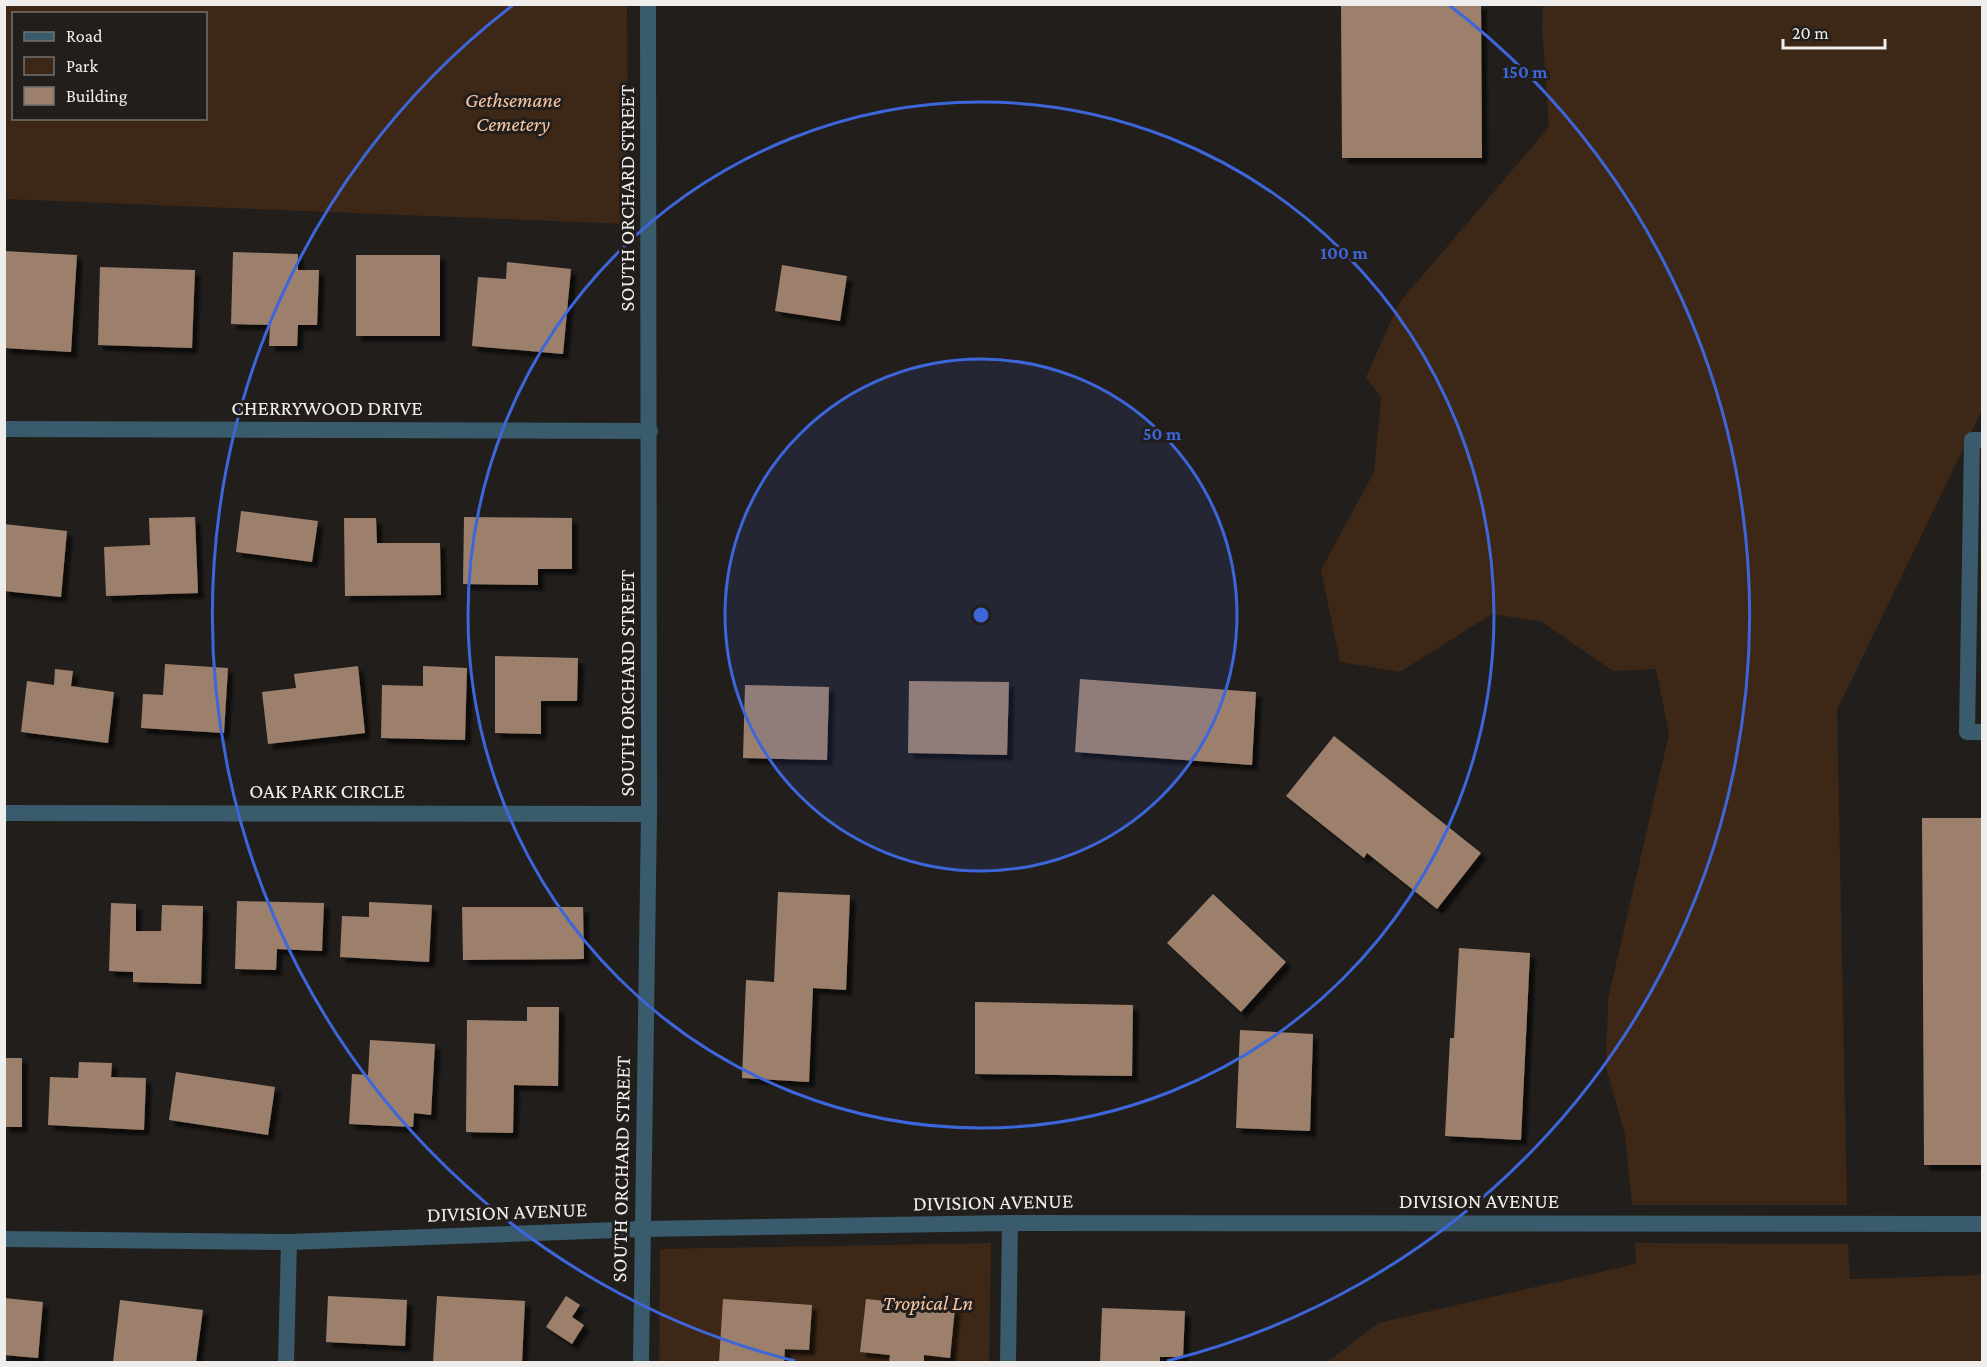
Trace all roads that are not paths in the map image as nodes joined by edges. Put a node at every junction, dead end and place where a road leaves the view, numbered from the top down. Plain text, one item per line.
1 (648, 4) edge
2 (4, 429) edge
3 (650, 431) junction
4 (1983, 440) edge
5 (1983, 732) edge
6 (4, 813) edge
7 (649, 814) junction
8 (1010, 1223) junction
9 (1983, 1224) edge
10 (643, 1229) junction
11 (4, 1239) edge
12 (288, 1242) junction
13 (286, 1362) edge
14 (641, 1362) edge
15 (1008, 1362) edge

1 - 3 street, SOUTH ORCHARD STREET
2 - 3 street, CHERRYWOOD DRIVE
3 - 7 street, SOUTH ORCHARD STREET
4 - 5 street
6 - 7 street, OAK PARK CIRCLE
7 - 10 street, SOUTH ORCHARD STREET
8 - 9 street, DIVISION AVENUE
8 - 10 street, DIVISION AVENUE
8 - 15 street
10 - 12 street, DIVISION AVENUE
10 - 14 street, SOUTH ORCHARD STREET
11 - 12 street, DIVISION AVENUE
12 - 13 street

